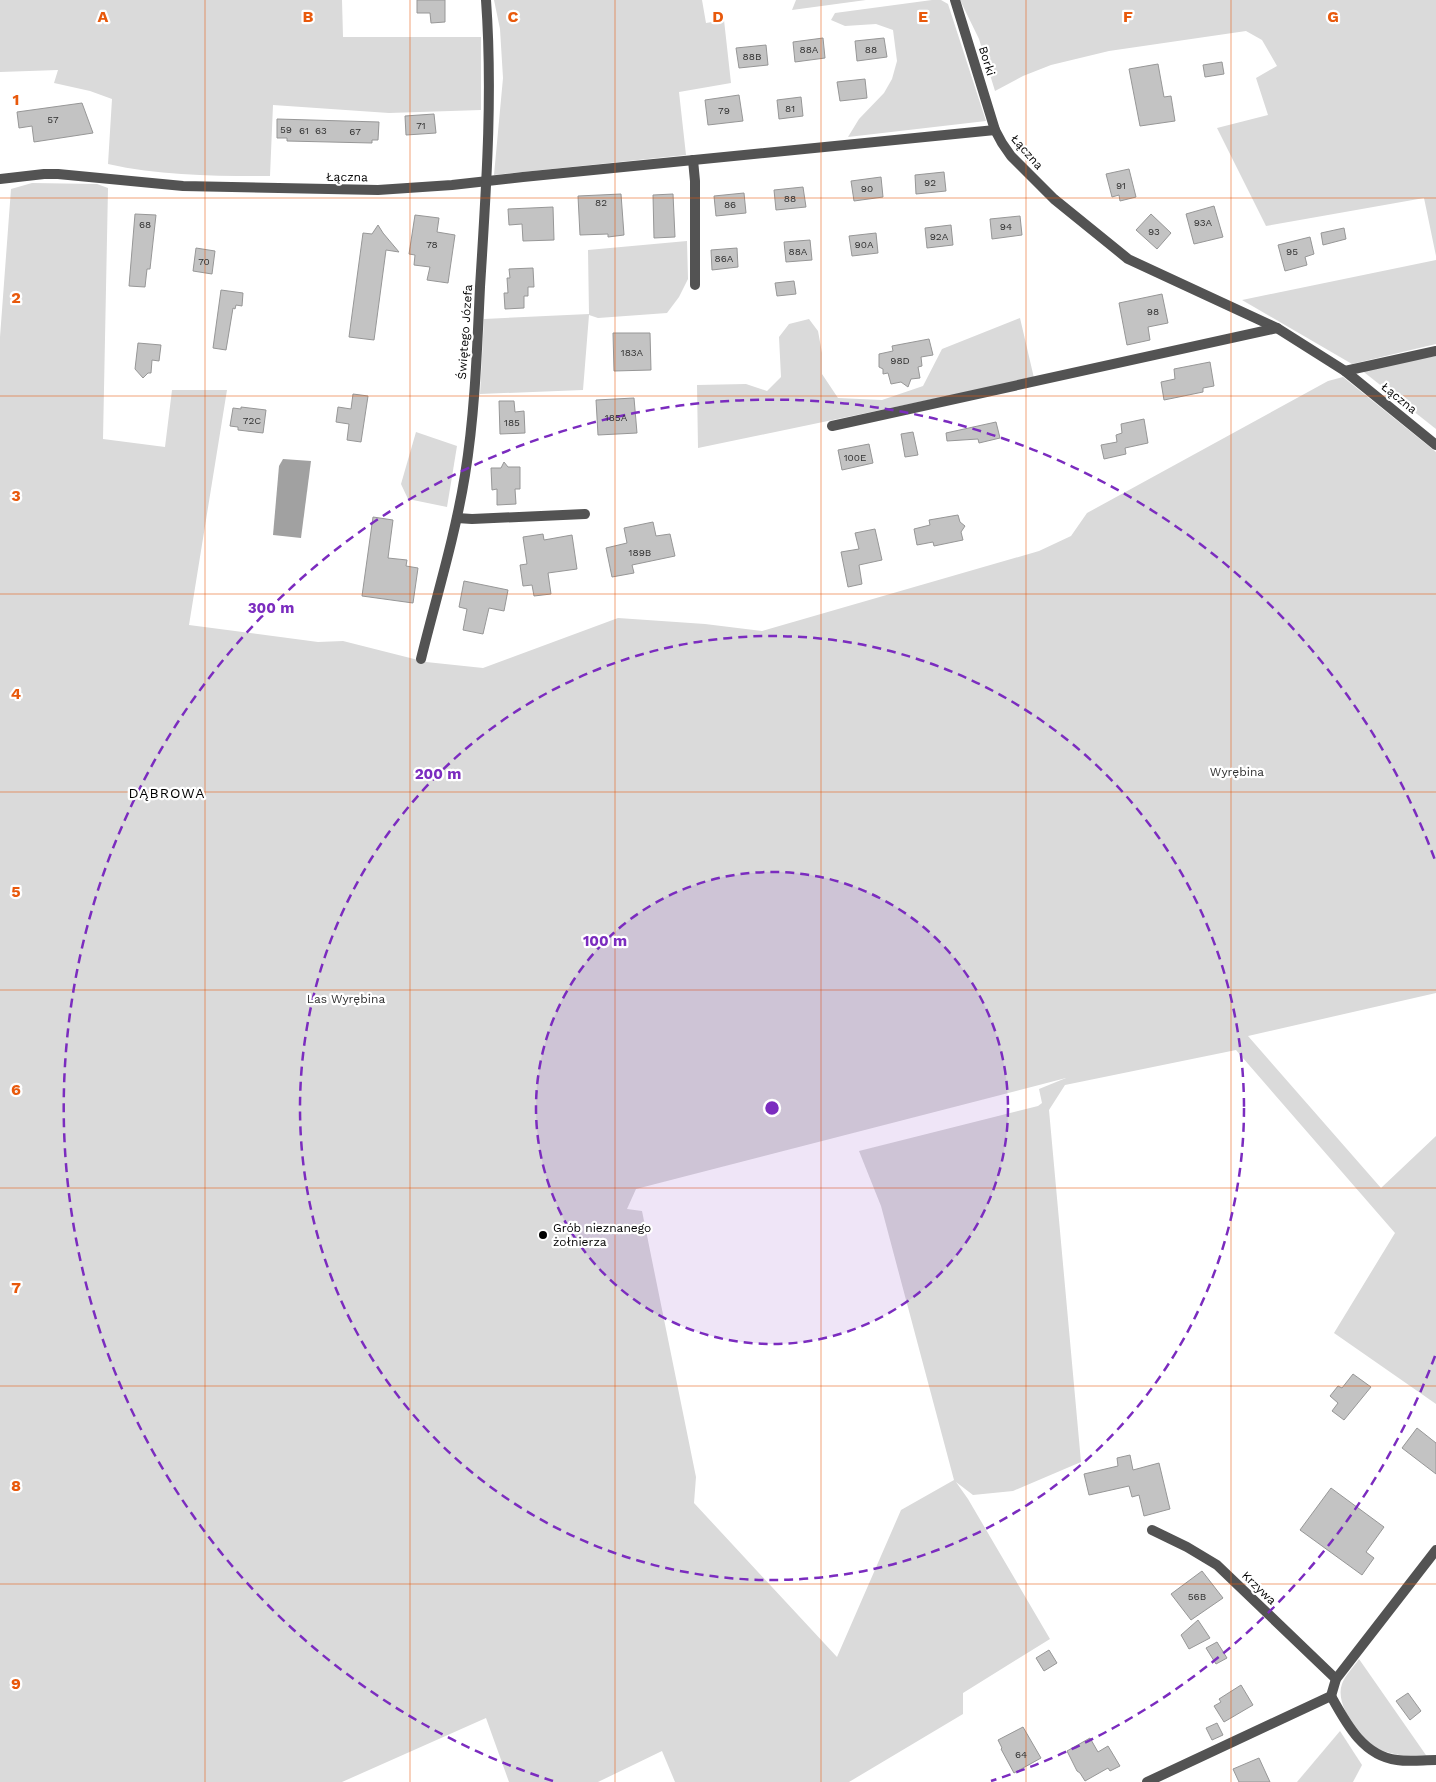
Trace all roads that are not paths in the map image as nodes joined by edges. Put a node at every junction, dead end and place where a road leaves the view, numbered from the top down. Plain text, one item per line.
1 (486, 0) edge
2 (955, 0) edge
3 (995, 130) junction
4 (693, 160) junction
5 (0, 178) edge
6 (487, 181) junction
7 (695, 286) dead end
8 (1276, 328) junction
9 (1436, 351) edge
10 (1346, 371) junction
11 (832, 426) dead end
12 (1436, 445) edge
13 (584, 514) dead end
14 (457, 518) junction
15 (420, 659) dead end
16 (1152, 1530) dead end
17 (1436, 1550) edge
18 (1336, 1679) junction
19 (1331, 1696) junction
20 (1436, 1760) edge
21 (1147, 1782) edge

1 - 6 street, Świętego Józefa
2 - 3 street, Borki
3 - 4 street, Łączna
3 - 8 street, Łączna
4 - 6 street, Łączna
4 - 7 street
5 - 6 street, Łączna
6 - 14 street, Świętego Józefa
8 - 10 street, Łączna
8 - 11 street
9 - 10 street, Łączna
10 - 12 street, Łączna
13 - 14 street
14 - 15 street, Świętego Józefa
16 - 18 street, Krzywa
17 - 18 street
18 - 19 street
19 - 20 street
19 - 21 street

